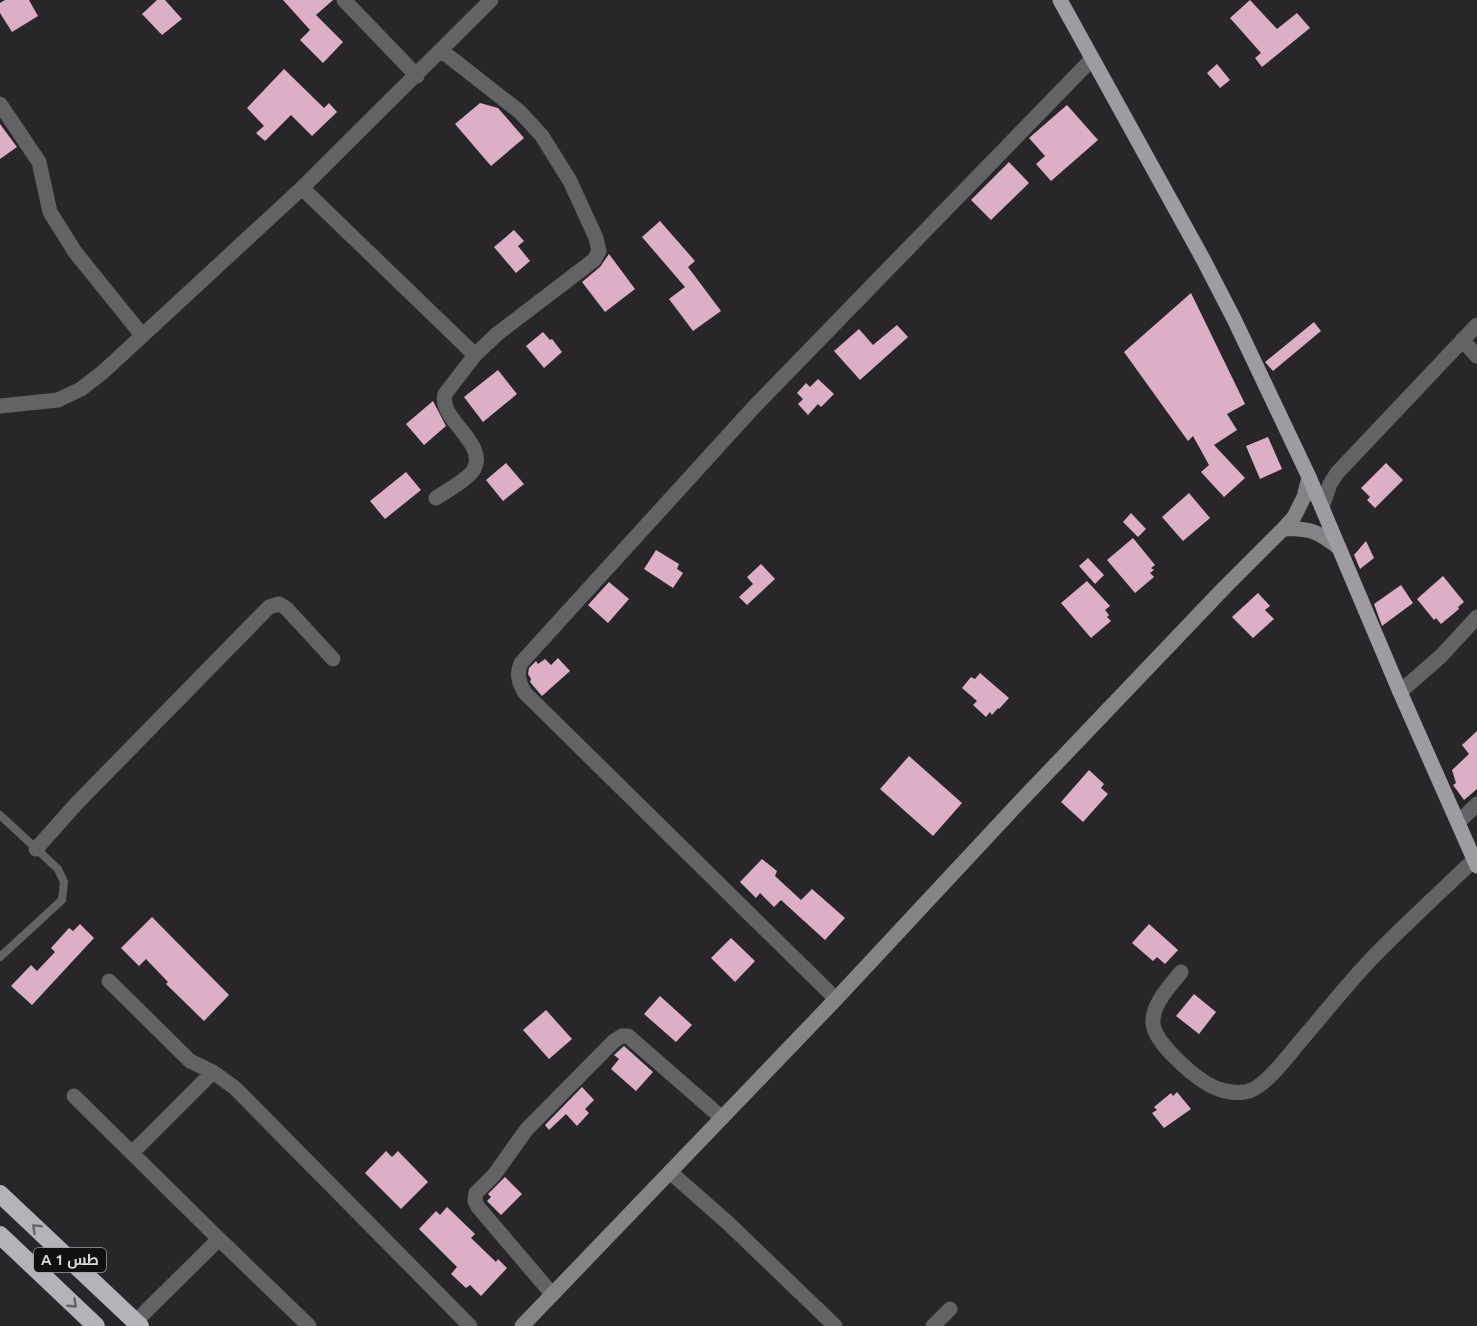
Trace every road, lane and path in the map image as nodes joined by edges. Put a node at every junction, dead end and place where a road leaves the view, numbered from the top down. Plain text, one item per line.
1 (344, 0) edge
2 (491, 0) edge
3 (1060, 0) edge
4 (442, 51) junction
5 (1092, 59) junction
6 (417, 76) junction
7 (0, 104) edge
8 (302, 188) junction
9 (1477, 324) edge
10 (142, 335) junction
11 (1462, 340) junction
12 (475, 355) junction
13 (1477, 356) edge
14 (0, 406) edge
15 (1309, 477) junction
16 (436, 498) dead end
17 (1322, 507) junction
18 (1283, 529) junction
19 (1339, 548) junction
20 (1477, 617) edge
21 (333, 659) dead end
22 (1400, 692) junction
23 (1477, 804) edge
24 (0, 815) edge
25 (1458, 823) junction
26 (36, 849) junction
27 (1476, 863) edge
28 (0, 957) edge
29 (1181, 972) dead end
30 (109, 981) dead end
31 (836, 999) junction
32 (213, 1072) junction
33 (74, 1096) dead end
34 (722, 1118) junction
35 (132, 1153) junction
36 (670, 1172) junction
37 (0, 1194) edge
38 (0, 1235) edge
39 (219, 1239) junction
40 (552, 1294) junction
41 (950, 1309) dead end
42 (137, 1324) edge
43 (527, 1324) edge
44 (96, 1326) edge
45 (309, 1326) edge
46 (470, 1326) edge
47 (835, 1326) edge
48 (933, 1326) edge

1 - 6 street
2 - 4 street
3 - 5 main road
4 - 6 street
4 - 12 street
5 - 15 main road
5 - 31 street
6 - 8 street
7 - 10 street
8 - 10 street
8 - 12 street
9 - 11 street
10 - 14 street
11 - 13 street
11 - 17 street
12 - 16 street
15 - 17 main road
15 - 18 street
17 - 19 main road
18 - 19 street
18 - 31 street
19 - 22 main road
20 - 22 street
21 - 26 street
22 - 25 main road
23 - 25 street
24 - 26 lane
25 - 27 main road
26 - 28 lane
27 - 29 street
30 - 32 street
31 - 34 street
32 - 35 street
32 - 46 street
33 - 35 street
34 - 36 street
34 - 40 street
35 - 39 street
36 - 40 street
36 - 47 street
42 -> 37 highway, A 1 طس
38 -> 44 highway, A 1 طس
39 - 42 street
39 - 45 street
40 - 43 street
41 - 48 street

